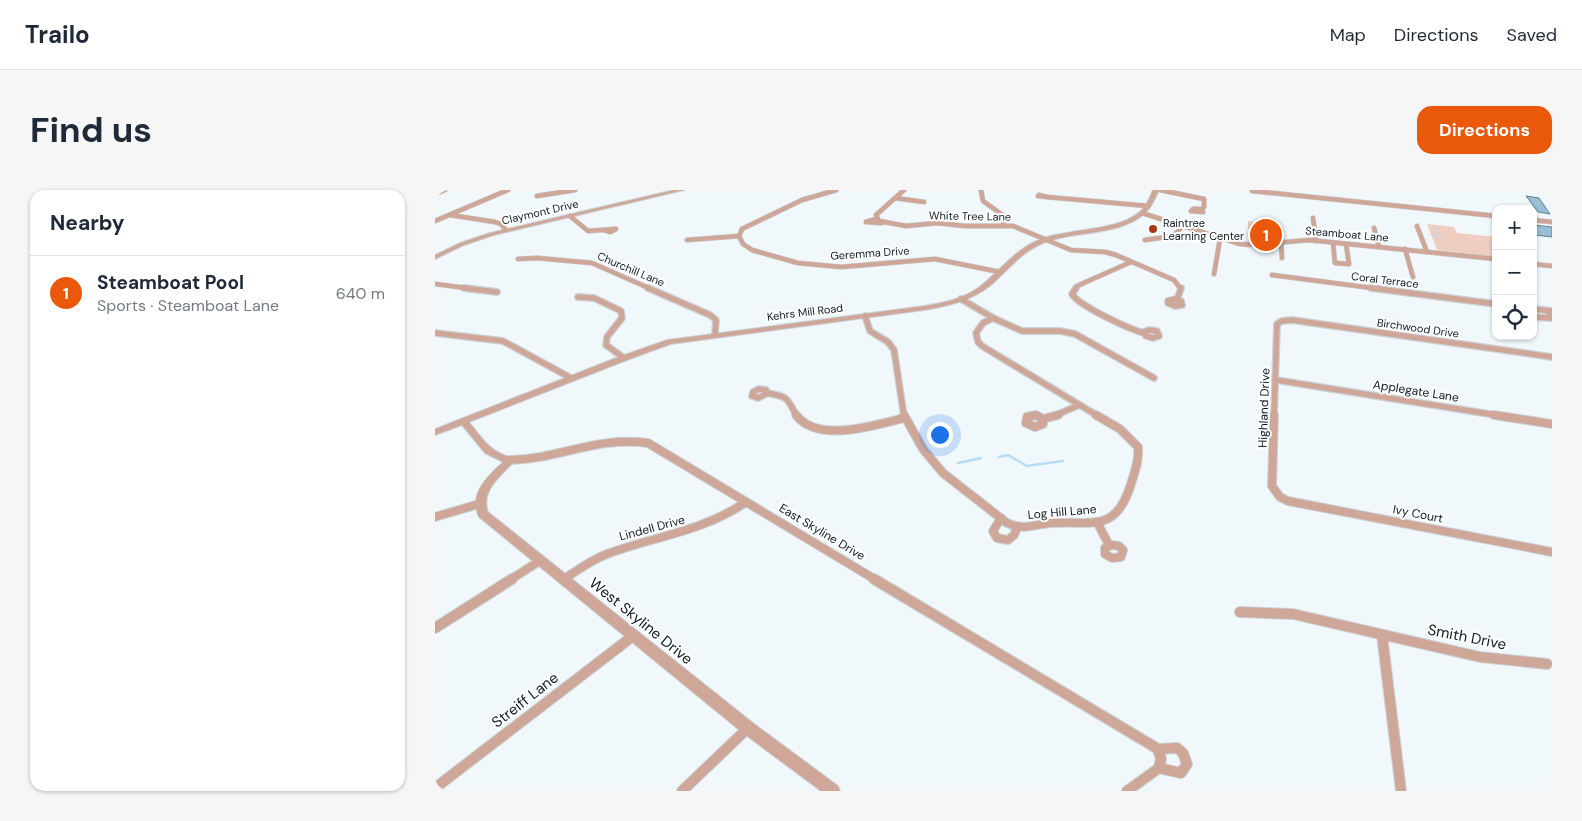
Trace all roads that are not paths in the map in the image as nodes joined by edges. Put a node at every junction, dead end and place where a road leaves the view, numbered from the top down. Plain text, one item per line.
1 (445, 190) edge
2 (508, 190) edge
3 (575, 190) edge
4 (681, 190) edge
5 (836, 190) edge
6 (904, 190) edge
7 (981, 190) edge
8 (1156, 190) edge
9 (1160, 190) edge
10 (1251, 191) edge
11 (661, 192) edge
12 (435, 194) edge
13 (537, 196) dead end
14 (1047, 196) dead end
15 (895, 198) junction
16 (924, 202) dead end
17 (1149, 206) junction
18 (1201, 210) dead end
19 (1142, 213) junction
20 (450, 215) junction
21 (569, 216) junction
22 (1492, 216) edge
23 (876, 218) junction
24 (1313, 218) dead end
25 (1537, 220) edge
26 (435, 221) edge
27 (882, 222) junction
28 (1552, 222) edge
29 (1003, 225) junction
30 (1183, 226) junction
31 (1417, 226) dead end
32 (1374, 228) dead end
33 (506, 230) junction
34 (604, 230) dead end
35 (739, 236) junction
36 (1045, 239) junction
37 (1220, 239) junction
38 (687, 240) dead end
39 (1145, 240) dead end
40 (1281, 241) junction
41 (1317, 241) junction
42 (1333, 242) junction
43 (1346, 244) junction
44 (1379, 247) junction
45 (1405, 249) junction
46 (1427, 252) junction
47 (435, 257) edge
48 (1281, 258) dead end
49 (517, 259) dead end
50 (1492, 260) edge
51 (1131, 262) junction
52 (1537, 264) edge
53 (1552, 266) edge
54 (1000, 272) junction
55 (1214, 274) dead end
56 (1272, 275) dead end
57 (1413, 277) dead end
58 (435, 284) edge
59 (497, 292) dead end
60 (578, 297) dead end
61 (961, 299) junction
62 (1177, 300) dead end
63 (1492, 303) edge
64 (1537, 309) edge
65 (1550, 311) edge
66 (865, 316) junction
67 (1537, 317) edge
68 (993, 318) junction
69 (1282, 321) joint
70 (435, 333) edge
71 (1144, 333) dead end
72 (446, 334) junction
73 (715, 335) junction
74 (435, 341) edge
75 (1552, 357) edge
76 (624, 358) junction
77 (571, 378) junction
78 (1154, 378) dead end
79 (1276, 380) junction
80 (767, 393) dead end
81 (1079, 406) junction
82 (905, 418) junction
83 (1043, 419) dead end
84 (464, 421) junction
85 (1552, 424) edge
86 (435, 432) edge
87 (510, 460) junction
88 (1280, 497) joint
89 (746, 502) junction
90 (479, 504) junction
91 (435, 518) edge
92 (1001, 518) junction
93 (1097, 522) junction
94 (1017, 528) junction
95 (1109, 545) dead end
96 (1552, 552) edge
97 (541, 560) junction
98 (564, 579) junction
99 (1240, 612) dead end
100 (435, 628) edge
101 (1382, 635) junction
102 (633, 636) junction
103 (1547, 664) dead end
104 (748, 728) junction
105 (1158, 749) junction
106 (1159, 768) junction
107 (435, 788) edge
108 (682, 791) edge
109 (833, 791) edge
110 (1127, 791) edge
111 (1401, 791) edge

1 - 12 street
2 - 20 street
3 - 13 street
4 - 11 street, Claymont Drive
5 - 35 street
6 - 15 street
7 - 29 street
8 - 17 street, Kehrs Mill Road
9 - 18 street
10 - 22 street
11 - 21 street, Claymont Drive
14 - 17 street
15 - 16 street
15 - 23 street
17 - 19 street, Kehrs Mill Road
19 - 30 street, Steamboat Lane
19 - 36 street, Kehrs Mill Road
20 - 26 street
20 - 33 street
21 - 33 street, Claymont Drive
21 - 34 street
23 - 27 street, White Tree Lane
23 - 27 street, White Tree Lane
24 - 41 street
25 - 28 street
27 - 29 street, White Tree Lane
29 - 36 street, White Tree Lane
30 - 37 street, Steamboat Lane
30 - 39 street
31 - 46 street
32 - 44 street
33 - 47 street, Claymont Drive
35 - 38 street
35 - 54 street, Geremma Drive
36 - 51 street, White Tree Lane
36 - 54 street, Kehrs Mill Road
37 - 40 street, Steamboat Lane
37 - 55 street
40 - 41 street, Steamboat Lane
40 - 48 street
41 - 42 street, Steamboat Lane
42 - 43 street, Steamboat Lane
42 - 43 street
43 - 44 street, Steamboat Lane
44 - 45 street, Steamboat Lane
45 - 46 street, Steamboat Lane
45 - 57 street
46 - 50 street, Steamboat Lane
49 - 73 street, Churchill Lane
51 - 62 street, White Tree Lane
51 - 71 street
52 - 53 street
54 - 61 street, Kehrs Mill Road
56 - 63 street, Coral Terrace
58 - 59 street
60 - 76 street
61 - 66 street, Kehrs Mill Road
61 - 68 street
64 - 65 street
65 - 67 street
66 - 73 street, Kehrs Mill Road
66 - 82 street, Log Hill Lane
68 - 78 street
68 - 81 street, Log Hill Lane
69 - 75 street, Birchwood Drive
69 - 79 street, Highland Drive
70 - 72 street
72 - 74 street
72 - 77 street
73 - 76 street, Kehrs Mill Road
76 - 77 street, Kehrs Mill Road
77 - 84 street, Kehrs Mill Road
79 - 85 street, Applegate Lane
79 - 88 street, Highland Drive
80 - 82 street
81 - 83 street
81 - 93 street, Log Hill Lane
82 - 92 street, Log Hill Lane
84 - 86 street, Kehrs Mill Road
84 - 87 street, East Skyline Drive
87 - 89 street, East Skyline Drive
87 - 90 street
88 - 96 street, Ivy Court
89 - 98 street, Lindell Drive
89 - 105 street, East Skyline Drive
90 - 91 street
90 - 97 street, West Skyline Drive
92 - 94 street, Log Hill Lane
92 - 94 street
93 - 94 street, Log Hill Lane
93 - 95 street
97 - 98 street, West Skyline Drive
97 - 100 street
98 - 102 street, West Skyline Drive
99 - 101 street, Smith Drive
101 - 103 street, Smith Drive
101 - 111 street
102 - 104 street, West Skyline Drive
102 - 107 street, Streiff Lane
104 - 108 street
104 - 109 street, West Skyline Drive
105 - 106 street
105 - 106 street
106 - 110 street

